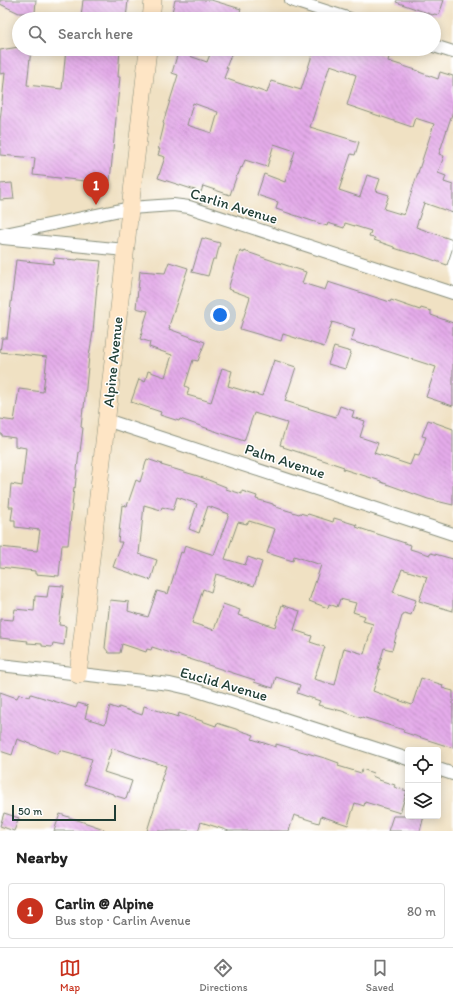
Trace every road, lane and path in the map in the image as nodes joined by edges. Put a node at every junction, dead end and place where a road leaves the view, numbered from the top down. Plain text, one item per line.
1 (153, 0) edge
2 (291, 0) edge
3 (152, 12) edge
4 (328, 12) edge
5 (441, 48) edge
6 (453, 52) edge
7 (147, 56) edge
8 (130, 208) junction
9 (0, 236) edge
10 (125, 250) junction
11 (453, 293) edge
12 (106, 420) junction
13 (453, 534) edge
14 (0, 665) edge
15 (78, 675) junction
16 (405, 758) edge
17 (441, 770) edge
18 (453, 774) edge

1 - 3 street
2 - 4 street
5 - 6 street
7 - 8 street, Alpine Avenue
8 - 9 street, Carlin Avenue
8 - 10 street, Alpine Avenue
8 - 11 street, Carlin Avenue
9 - 10 street
10 - 12 street, Alpine Avenue
12 - 13 street, Palm Avenue
12 - 15 street, Alpine Avenue
14 - 15 street, Euclid Avenue
15 - 16 street, Euclid Avenue
17 - 18 street

